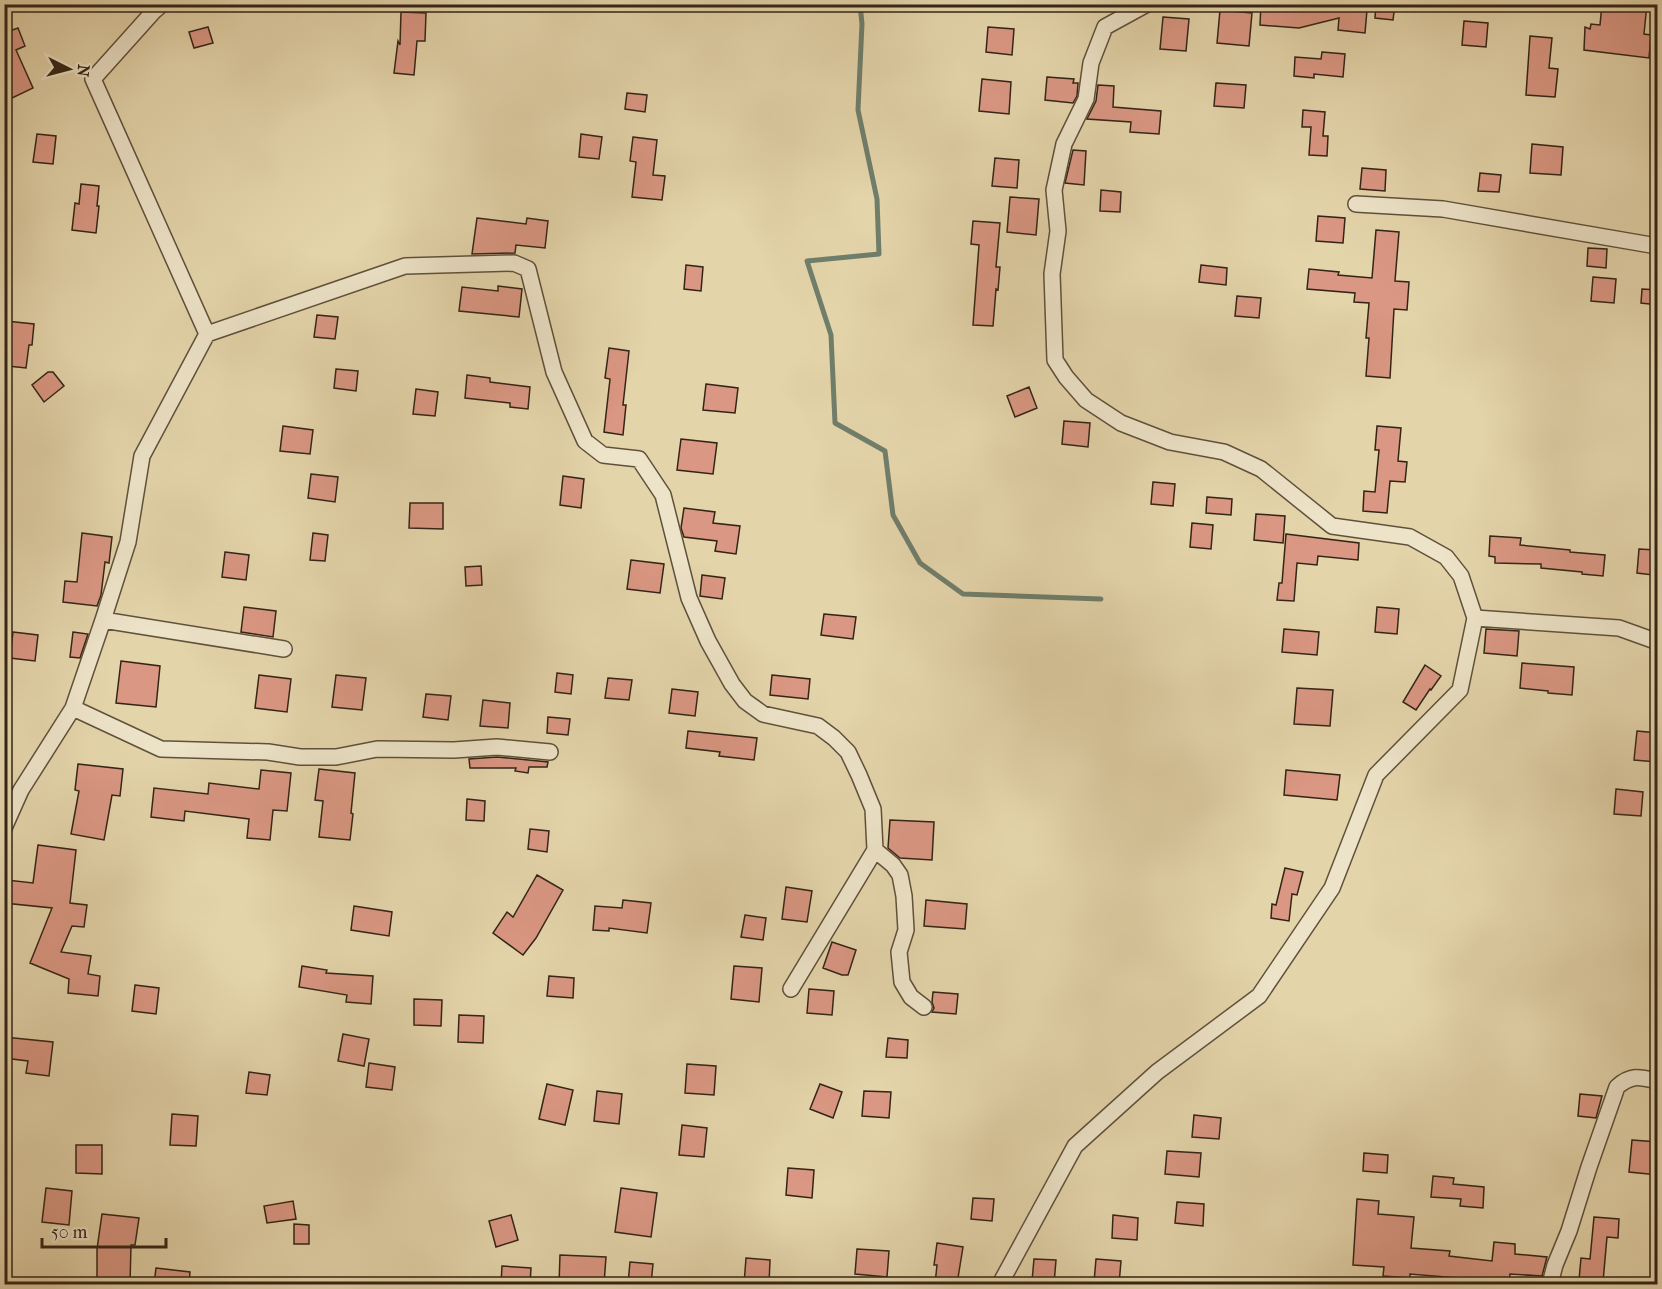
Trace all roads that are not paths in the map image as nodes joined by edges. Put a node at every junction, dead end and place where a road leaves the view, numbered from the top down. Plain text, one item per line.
1 (162, 4) edge
2 (1147, 4) edge
3 (1356, 204) dead end
4 (1658, 244) edge
5 (207, 334) junction
6 (1475, 618) junction
7 (103, 620) junction
8 (1658, 642) edge
9 (284, 649) dead end
10 (73, 708) junction
11 (550, 752) dead end
12 (4, 828) edge
13 (875, 850) junction
14 (791, 988) dead end
15 (924, 1007) dead end
16 (1658, 1081) edge
17 (1000, 1284) edge
18 (1550, 1284) edge

1 - 5 street
2 - 6 street
3 - 4 street
5 - 7 street
5 - 13 street
6 - 8 street
6 - 17 street
7 - 9 street
7 - 10 street
10 - 11 street
10 - 12 street
13 - 14 street
13 - 15 street
16 - 18 street

